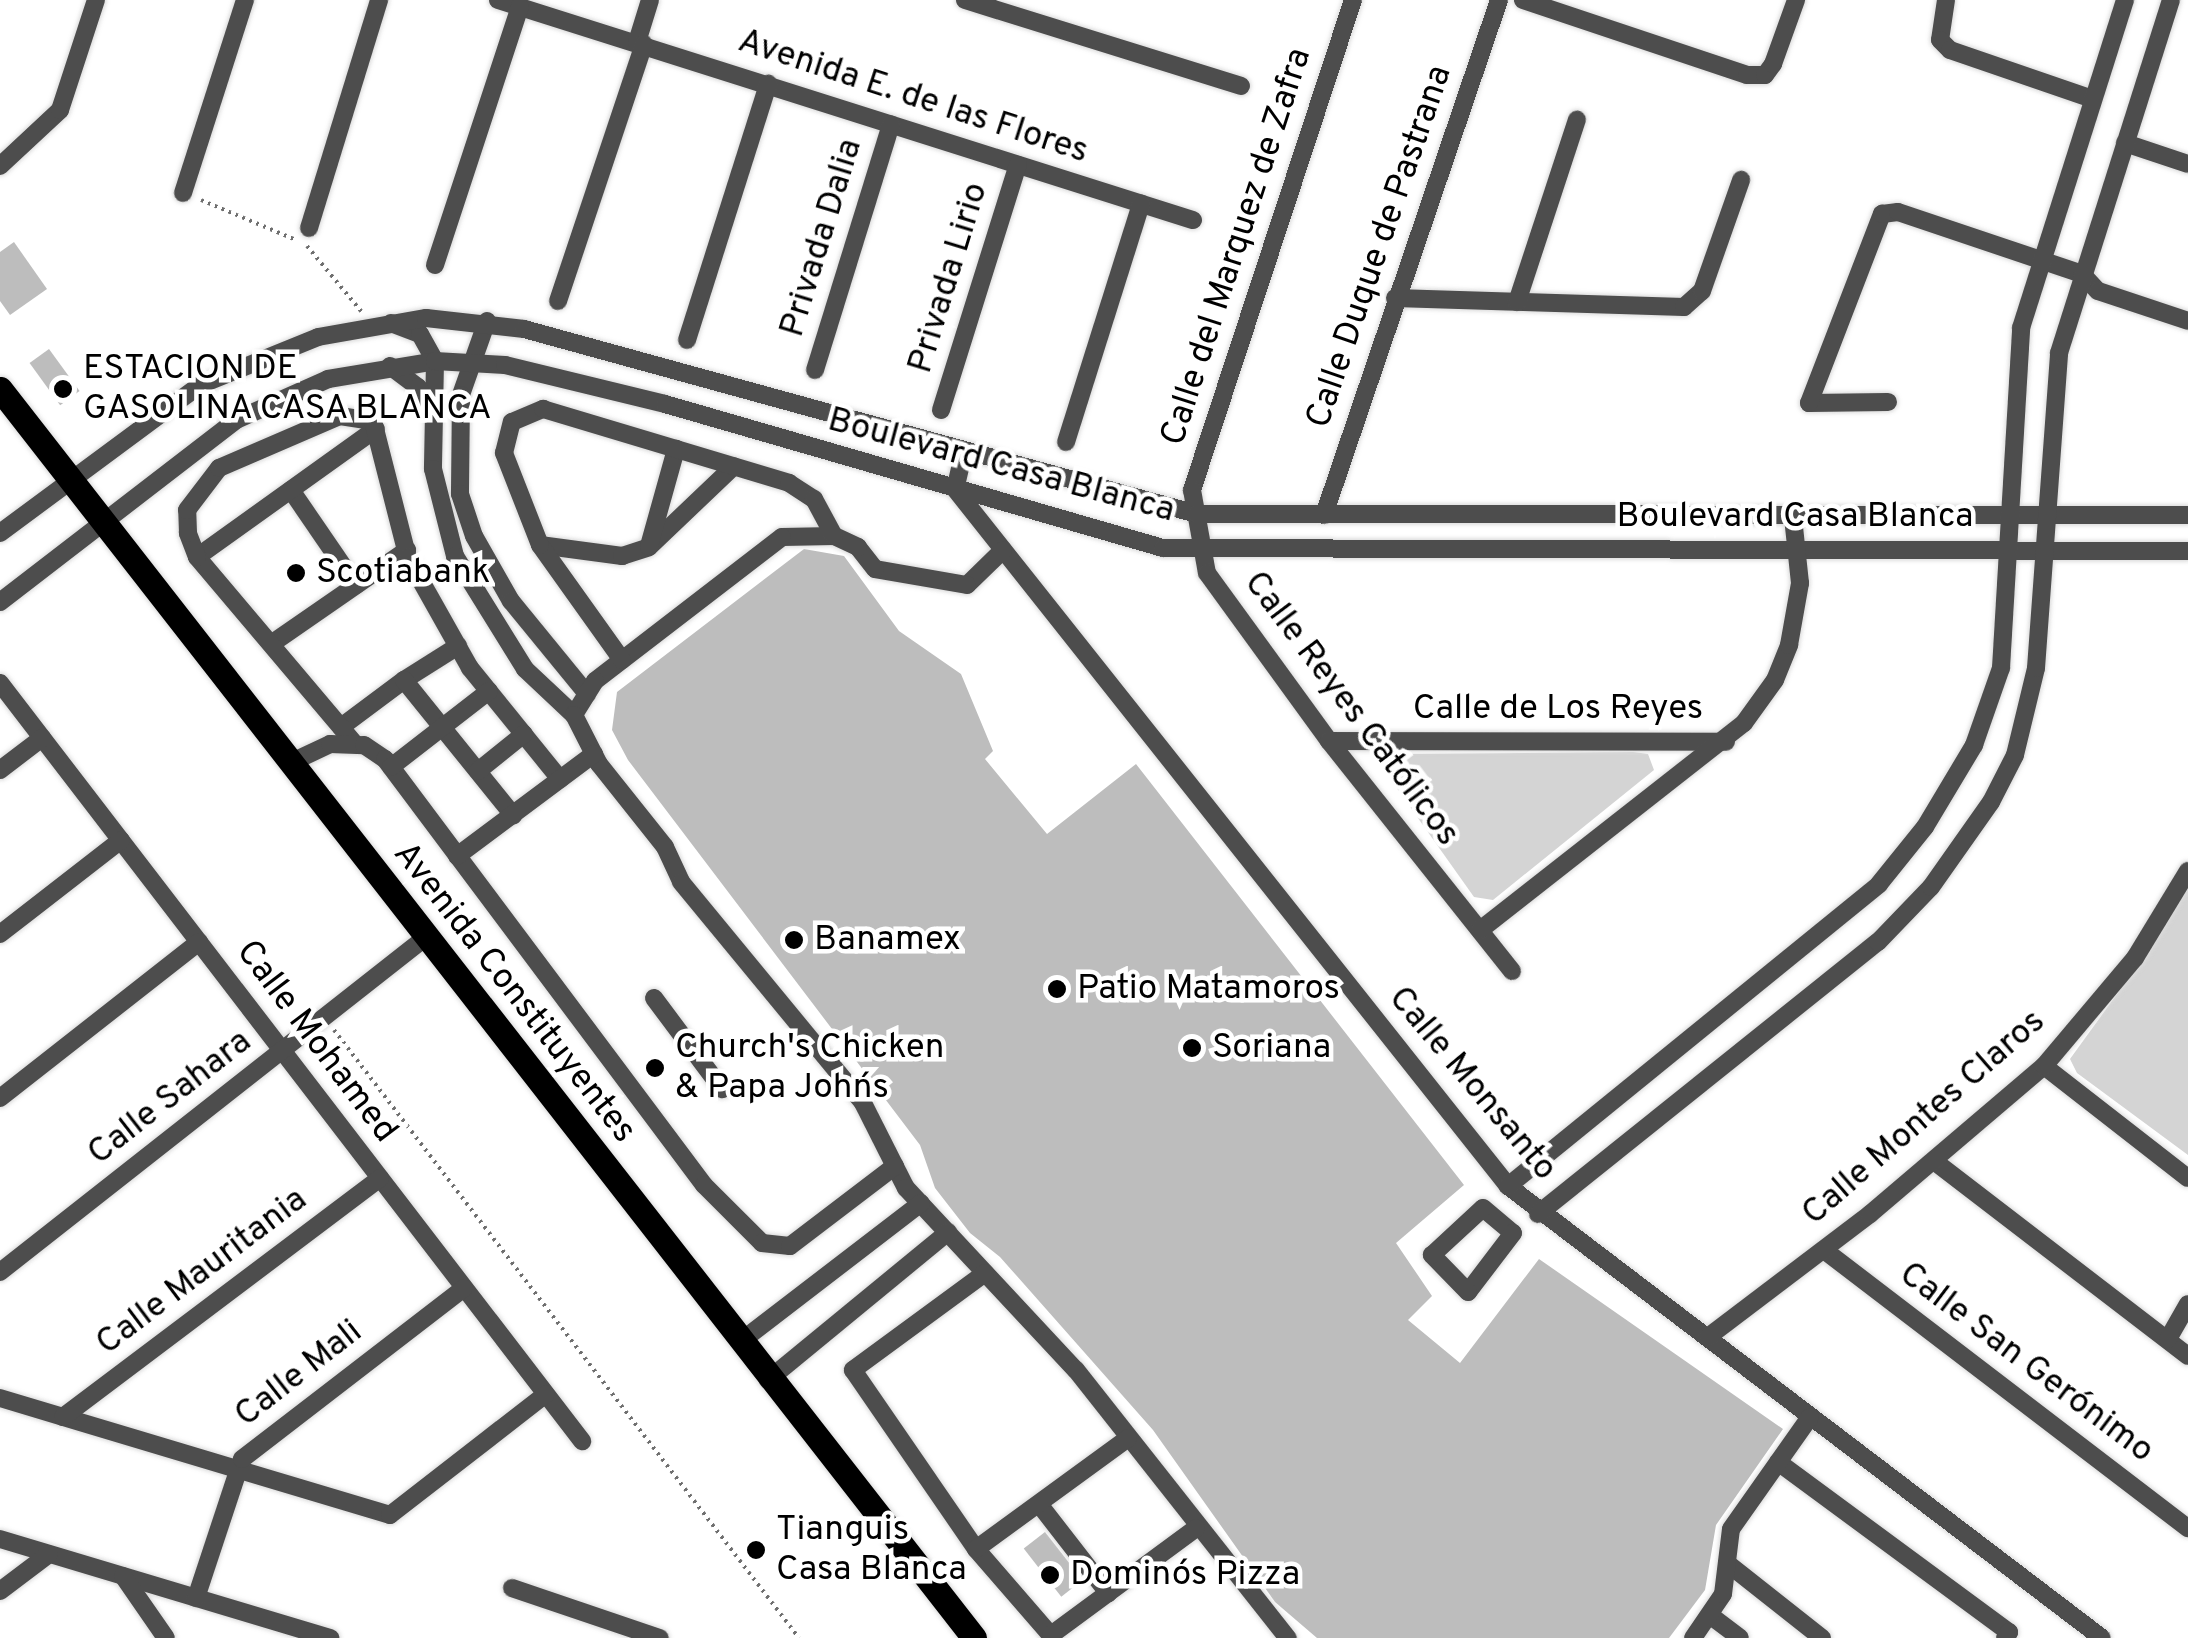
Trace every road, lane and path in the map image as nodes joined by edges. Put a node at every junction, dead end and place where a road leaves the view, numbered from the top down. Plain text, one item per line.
1 (96, 0) edge
2 (245, 0) edge
3 (380, 0) edge
4 (498, 0) edge
5 (650, 0) edge
6 (965, 0) edge
7 (1353, 0) edge
8 (1499, 0) edge
9 (1523, 0) edge
10 (1796, 0) edge
11 (1946, 0) edge
12 (2125, 0) edge
13 (2170, 3) edge
14 (520, 7) junction
15 (2188, 13) edge
16 (640, 43) junction
17 (768, 84) junction
18 (1241, 86) dead end
19 (2092, 99) junction
20 (1577, 120) dead end
21 (891, 125) junction
22 (2125, 143) junction
23 (2188, 164) edge
24 (1018, 165) junction
25 (0, 166) edge
26 (1740, 180) dead end
27 (183, 193) joint
28 (1141, 204) junction
29 (1192, 220) dead end
30 (309, 228) dead end
31 (2039, 260) junction
32 (435, 264) dead end
33 (2082, 274) junction
34 (1395, 298) junction
35 (558, 301) dead end
36 (1517, 302) junction
37 (487, 321) junction
38 (2188, 321) edge
39 (380, 323) junction
40 (687, 340) dead end
41 (435, 361) junction
42 (468, 362) junction
43 (390, 366) junction
44 (815, 370) dead end
45 (0, 388) edge
46 (1888, 402) dead end
47 (941, 410) dead end
48 (432, 419) junction
49 (376, 430) junction
50 (1066, 442) dead end
51 (676, 449) junction
52 (964, 451) junction
53 (734, 466) junction
54 (69, 477) junction
55 (955, 489) junction
56 (291, 490) junction
57 (1197, 514) junction
58 (2188, 515) edge
59 (1324, 516) junction
60 (1400, 516) junction
61 (1794, 516) junction
62 (2008, 516) junction
63 (2050, 516) junction
64 (102, 521) junction
65 (0, 533) edge
66 (834, 536) junction
67 (540, 545) junction
68 (649, 547) junction
69 (1399, 549) junction
70 (1796, 549) junction
71 (406, 550) junction
72 (1003, 550) junction
73 (1202, 550) junction
74 (2008, 550) junction
75 (2047, 550) junction
76 (2188, 551) edge
77 (197, 557) junction
78 (356, 585) junction
79 (0, 602) edge
80 (274, 642) junction
81 (458, 646) junction
82 (622, 660) junction
83 (404, 680) junction
84 (0, 682) edge
85 (489, 691) junction
86 (587, 694) junction
87 (574, 715) junction
88 (341, 727) junction
89 (442, 728) junction
90 (524, 734) junction
91 (42, 738) junction
92 (1329, 741) junction
93 (1726, 742) junction
94 (355, 744) junction
95 (594, 754) junction
96 (292, 762) junction
97 (391, 767) junction
98 (0, 770) edge
99 (478, 771) junction
100 (560, 779) junction
101 (512, 814) junction
102 (121, 840) junction
103 (457, 856) junction
104 (2188, 871) edge
105 (1480, 930) junction
106 (0, 934) edge
107 (426, 936) junction
108 (198, 942) junction
109 (1512, 971) dead end
110 (654, 998) dead end
111 (324, 1018) junction
112 (282, 1052) junction
113 (2044, 1066) junction
114 (722, 1089) dead end
115 (0, 1098) edge
116 (1934, 1160) junction
117 (895, 1166) junction
118 (380, 1178) junction
119 (2188, 1178) edge
120 (1508, 1186) junction
121 (1522, 1200) junction
122 (921, 1204) junction
123 (1538, 1214) junction
124 (1496, 1218) junction
125 (948, 1232) junction
126 (1824, 1250) junction
127 (0, 1272) edge
128 (985, 1272) junction
129 (464, 1288) junction
130 (2188, 1304) edge
131 (1708, 1337) junction
132 (2168, 1338) junction
133 (740, 1342) junction
134 (2188, 1356) edge
135 (768, 1380) junction
136 (546, 1394) junction
137 (0, 1398) edge
138 (63, 1417) junction
139 (1810, 1417) junction
140 (1128, 1438) junction
141 (582, 1440) dead end
142 (1778, 1462) junction
143 (235, 1472) junction
144 (1039, 1504) junction
145 (1196, 1528) junction
146 (2188, 1528) edge
147 (0, 1539) edge
148 (976, 1550) junction
149 (49, 1554) junction
150 (1727, 1563) junction
151 (123, 1576) junction
152 (512, 1588) dead end
153 (0, 1592) edge
154 (1108, 1593) junction
155 (196, 1598) junction
156 (1711, 1616) junction
157 (2011, 1636) edge
158 (163, 1637) edge
159 (1052, 1637) edge
160 (330, 1638) edge
161 (660, 1638) edge
162 (799, 1638) edge
163 (974, 1638) edge
164 (1288, 1638) edge
165 (1693, 1638) edge
166 (1740, 1638) edge
167 (1822, 1638) edge
168 (2102, 1638) edge

1 - 25 street
2 - 27 street
3 - 30 street
4 - 14 street, Avenida E. de las Flores
5 - 16 street
6 - 18 street
7 - 57 street, Calle del Marquez de Zafra
8 - 34 street, Calle Duque de Pastrana
9 - 10 street
11 - 19 street
12 - 19 street
13 - 15 street
13 - 22 street
14 - 16 street, Avenida E. de las Flores
14 - 32 street
16 - 17 street, Avenida E. de las Flores
16 - 35 street
17 - 21 street, Avenida E. de las Flores
17 - 40 street
19 - 31 street
20 - 36 street
21 - 24 street, Avenida E. de las Flores
21 - 44 street, Privada Dalia
22 - 23 street
22 - 33 street
24 - 28 street, Avenida E. de las Flores
24 - 47 street, Privada Lirio
26 - 36 street
27 - 39 path
28 - 29 street, Avenida E. de las Flores
28 - 50 street
31 - 33 street
31 - 46 street
31 - 62 street
33 - 38 street
33 - 63 street
34 - 36 street
34 - 59 street, Calle Duque de Pastrana
37 - 39 street, Boulevard Casa Blanca
37 - 42 street
37 - 52 street, Boulevard Casa Blanca
39 - 41 street
39 - 54 street, Boulevard Casa Blanca
41 - 42 street, Boulevard Casa Blanca
41 - 43 street, Boulevard Casa Blanca
41 - 48 street
42 - 55 street, Boulevard Casa Blanca
42 - 86 street
43 - 48 street
43 - 64 street, Boulevard Casa Blanca
45 - 54 main road, Avenida Constituyentes
48 - 87 street
49 - 56 street
49 - 71 street
49 - 77 street
51 - 53 street
51 - 67 street
51 - 68 street
52 - 55 street
52 - 57 street, Boulevard Casa Blanca
53 - 66 street
53 - 68 street
54 - 64 main road, Avenida Constituyentes
54 - 65 street, Boulevard Casa Blanca
55 - 72 street, Calle Monsanto
55 - 73 street, Boulevard Casa Blanca
56 - 77 street
56 - 78 street
57 - 59 street, Boulevard Casa Blanca
57 - 73 street, Calle Reyes Católicos
58 - 63 street, Boulevard Casa Blanca
59 - 60 street, Boulevard Casa Blanca
60 - 61 street, Boulevard Casa Blanca
60 - 69 street
61 - 62 street, Boulevard Casa Blanca
61 - 70 street
62 - 63 street, Boulevard Casa Blanca
62 - 74 street
63 - 75 street
64 - 79 street, Boulevard Casa Blanca
64 - 96 main road, Avenida Constituyentes
66 - 72 street
66 - 82 street
67 - 68 street
67 - 82 street
69 - 70 street, Boulevard Casa Blanca
69 - 73 street, Boulevard Casa Blanca
70 - 74 street, Boulevard Casa Blanca
70 - 93 street
71 - 78 street
71 - 81 street
72 - 120 street, Calle Monsanto
73 - 92 street, Calle Reyes Católicos
74 - 75 street, Boulevard Casa Blanca
74 - 120 street
75 - 76 street, Boulevard Casa Blanca
75 - 123 street
77 - 80 street
78 - 80 street
80 - 88 street
81 - 83 street
81 - 85 street
82 - 86 street
83 - 88 street
83 - 89 street
84 - 91 street, Calle Mohamed
85 - 89 street
85 - 90 street
86 - 87 street
87 - 95 street
88 - 94 street
89 - 97 street
89 - 99 street
90 - 99 street
90 - 100 street
91 - 98 street
91 - 102 street, Calle Mohamed
92 - 93 street, Calle de Los Reyes
92 - 105 street, Calle Reyes Católicos
93 - 105 street
94 - 96 street
94 - 97 street
95 - 100 street
95 - 117 street
96 - 107 main road, Avenida Constituyentes
97 - 103 street
99 - 101 street
100 - 101 street
101 - 103 street
102 - 106 street
102 - 108 street, Calle Mohamed
103 - 117 street
104 - 113 street, Calle Montes Claros
105 - 109 street, Calle Reyes Católicos
107 - 111 street, Calle Sahara
107 - 133 main road, Avenida Constituyentes
108 - 112 street, Calle Mohamed
108 - 115 street
110 - 114 street
111 - 112 street, Calle Sahara
111 - 162 path
112 - 118 street, Calle Mohamed
112 - 127 street, Calle Sahara
113 - 116 street, Calle Montes Claros
113 - 119 street
116 - 126 street, Calle Montes Claros
116 - 132 street
117 - 122 street
118 - 129 street, Calle Mohamed
118 - 138 street, Calle Mauritania
120 - 121 street, Calle Monsanto
121 - 123 street, Calle Monsanto
121 - 124 street
122 - 125 street
122 - 133 street
123 - 131 street, Calle Monsanto
124 - 124 street
125 - 128 street
125 - 135 street
126 - 131 street, Calle Montes Claros
126 - 146 street, Calle San Gerónimo
128 - 140 street
128 - 148 street
129 - 136 street, Calle Mohamed
129 - 143 street, Calle Mali
130 - 132 street
131 - 139 street, Calle Monsanto
132 - 134 street
133 - 135 main road, Avenida Constituyentes
135 - 163 main road, Avenida Constituyentes
136 - 141 street, Calle Mohamed
136 - 143 street
137 - 138 street
138 - 143 street
139 - 142 street
139 - 168 street, Calle Monsanto
140 - 144 street
140 - 145 street
142 - 150 street
142 - 157 street
143 - 155 street, Calle Mali
144 - 148 street
144 - 154 street
145 - 154 street
145 - 164 street
147 - 149 street
148 - 159 street
149 - 151 street
149 - 153 street
150 - 156 street
150 - 167 street
151 - 155 street
151 - 158 street
152 - 161 street
154 - 159 street
155 - 160 street
156 - 165 street
156 - 166 street

